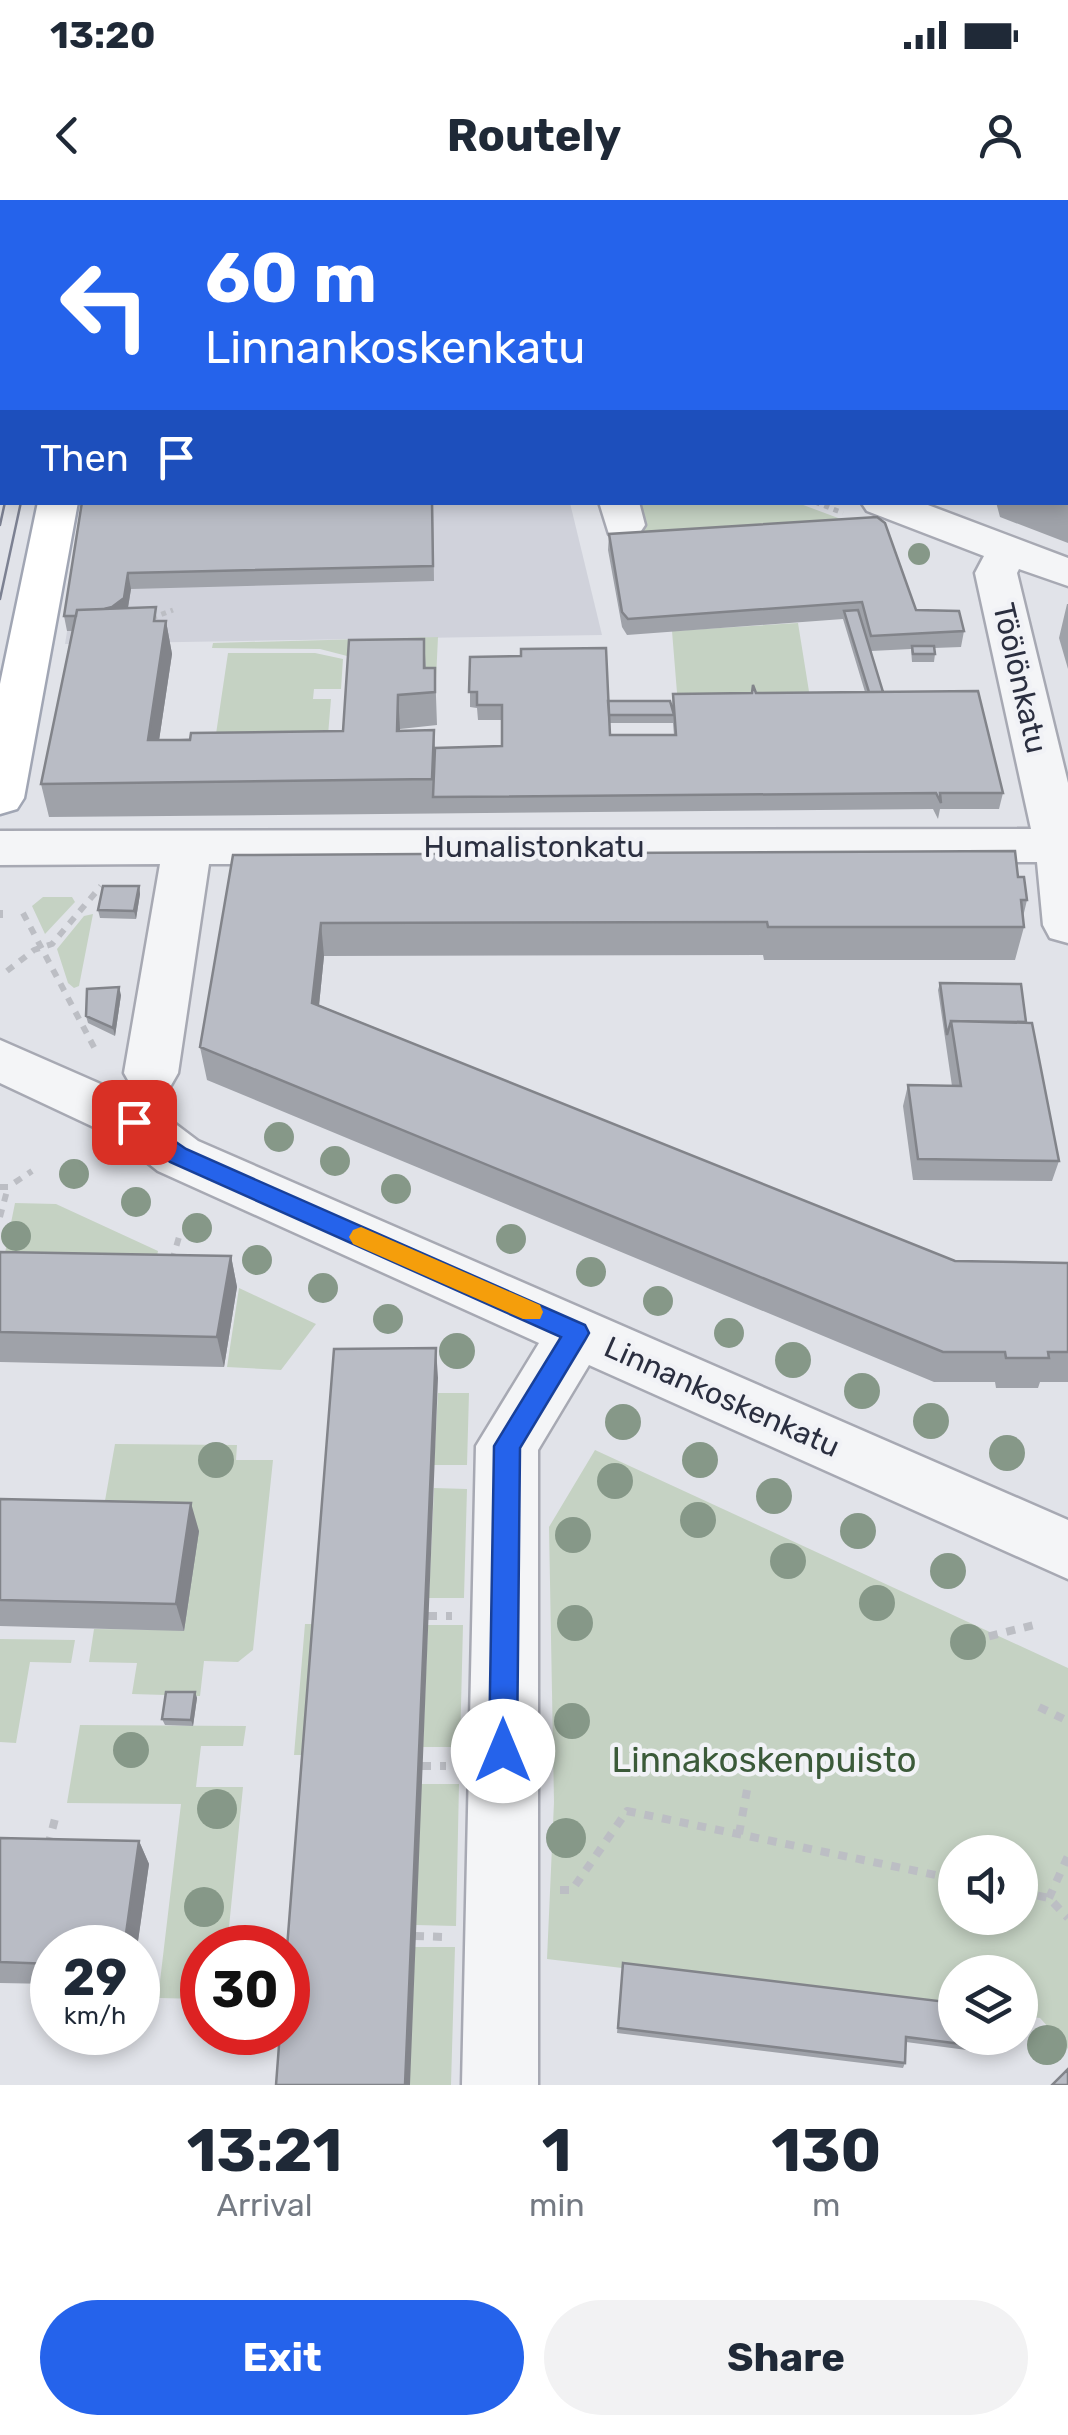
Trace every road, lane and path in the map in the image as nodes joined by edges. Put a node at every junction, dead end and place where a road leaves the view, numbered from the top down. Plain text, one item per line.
1 (57, 505) edge
2 (895, 505) edge
3 (840, 512) dead end
4 (954, 517) edge
5 (842, 531) edge
6 (1008, 550) junction
7 (1068, 574) edge
8 (173, 610) dead end
9 (139, 622) edge
10 (0, 798) edge
11 (1064, 844) edge
12 (0, 848) edge
13 (187, 848) junction
14 (105, 881) edge
15 (0, 910) edge
16 (24, 913) dead end
17 (0, 921) edge
18 (1068, 926) edge
19 (44, 947) junction
20 (7, 971) dead end
21 (95, 1049) dead end
22 (0, 1060) edge
23 (152, 1074) dead end
24 (32, 1171) dead end
25 (4, 1187) edge
26 (0, 1217) edge
27 (179, 1236) dead end
28 (169, 1270) edge
29 (577, 1333) junction
30 (1068, 1550) edge
31 (1034, 1626) dead end
32 (954, 1645) dead end
33 (1039, 1707) dead end
34 (1068, 1721) edge
35 (747, 1790) dead end
36 (56, 1816) dead end
37 (739, 1834) junction
38 (1068, 1856) edge
39 (44, 1862) edge
40 (938, 1875) edge
41 (555, 1890) dead end
42 (1038, 1896) edge
43 (1049, 1898) junction
44 (1068, 1918) edge
45 (500, 2085) edge

1 - 10 main road
2 - 4 street
3 - 5 path
4 - 6 street
6 - 7 street
6 - 11 street, Töölönkatu
8 - 9 path
11 - 13 street, Humalistonkatu
11 - 18 street, Töölönkatu
12 - 13 street, Humalistonkatu
13 - 23 street
14 - 19 path
15 - 17 path
16 - 19 path
19 - 20 path
19 - 21 path
22 - 29 street, Linnankoskenkatu
24 - 25 path
25 - 26 path
27 - 28 path
29 - 30 street, Linnankoskenkatu
29 - 45 street
31 - 32 path
33 - 34 path
35 - 37 path
36 - 39 path
37 - 40 path
37 - 41 path
38 - 43 path
42 - 43 path
43 - 44 path

